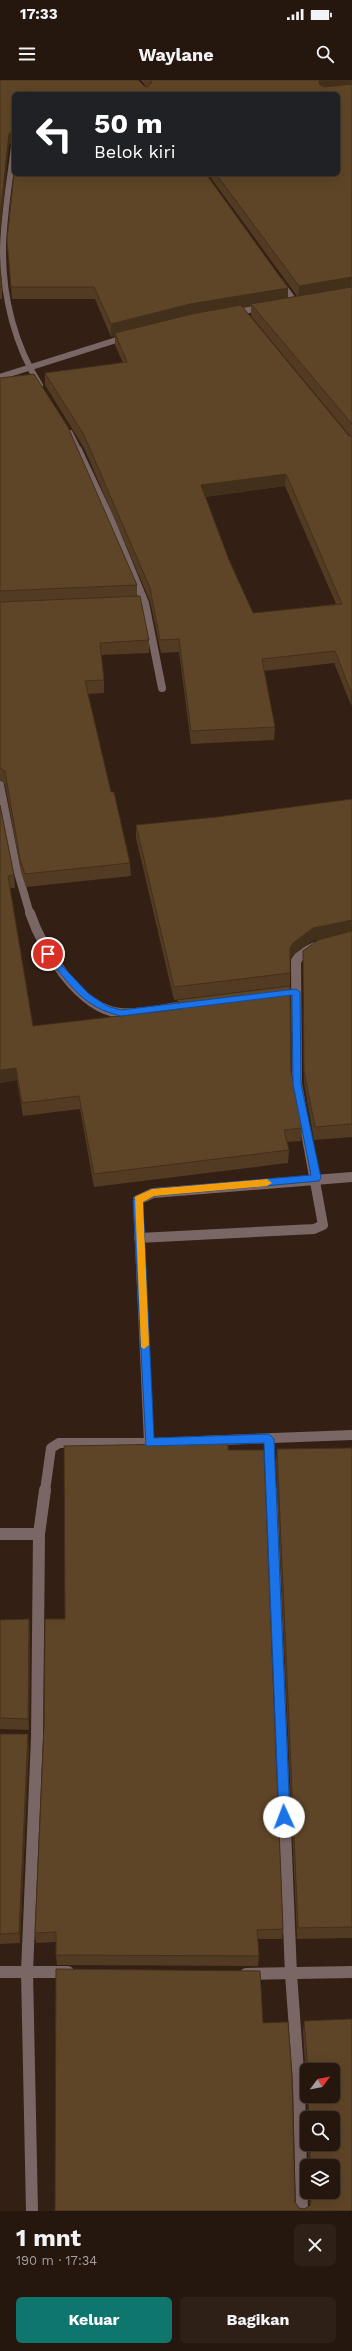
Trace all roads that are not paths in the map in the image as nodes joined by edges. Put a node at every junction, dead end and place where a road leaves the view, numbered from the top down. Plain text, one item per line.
1 (12, 165) edge
2 (277, 276) edge
3 (287, 303) edge
4 (272, 306) edge
5 (241, 311) junction
6 (227, 314) edge
7 (246, 317) edge
8 (133, 336) edge
9 (30, 368) junction
10 (0, 377) edge
11 (45, 393) edge
12 (65, 425) edge
13 (162, 688) dead end
14 (0, 785) edge
15 (327, 943) edge
16 (201, 1003) edge
17 (352, 1177) edge
18 (316, 1178) junction
19 (139, 1238) junction
20 (352, 1435) edge
21 (269, 1439) junction
22 (149, 1443) junction
23 (0, 1534) edge
24 (39, 1534) junction
25 (22, 1738) edge
26 (37, 1738) junction
27 (27, 1971) junction
28 (0, 1972) edge
29 (83, 1972) edge
30 (352, 1972) edge
31 (235, 1974) edge
32 (291, 1974) junction
33 (32, 2211) edge
34 (302, 2211) edge

1 - 9 street
2 - 3 street
4 - 5 street
5 - 6 street
5 - 7 street
8 - 9 street
9 - 10 street
9 - 11 street
12 - 13 street
14 - 16 street
15 - 18 street
17 - 18 street
18 - 19 street
18 - 19 street
19 - 22 street
20 - 21 street
21 - 22 street
21 - 32 street
22 - 24 street
23 - 24 street
24 - 26 street
25 - 26 street
26 - 27 street
27 - 28 street
27 - 29 street
27 - 33 street
30 - 32 street
31 - 32 street
32 - 34 street

